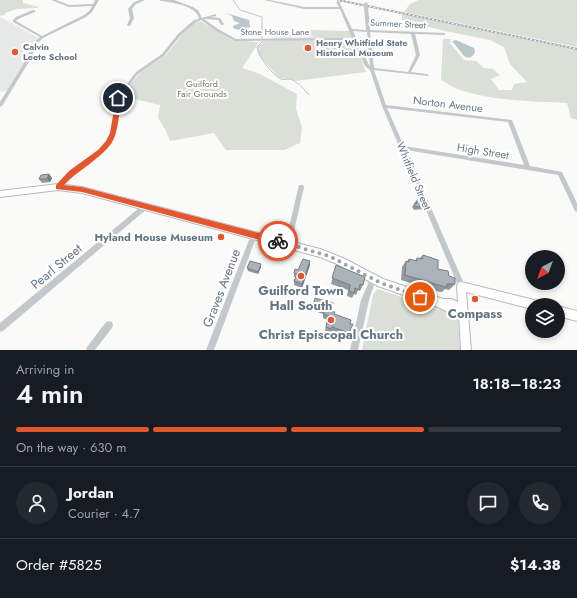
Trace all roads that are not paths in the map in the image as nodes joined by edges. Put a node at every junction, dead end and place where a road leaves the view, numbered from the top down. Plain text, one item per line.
1 (53, 0) edge
2 (97, 0) edge
3 (143, 0) edge
4 (162, 0) edge
5 (266, 0) edge
6 (174, 1) edge
7 (338, 2) dead end
8 (366, 4) edge
9 (94, 5) junction
10 (341, 8) junction
11 (34, 11) dead end
12 (215, 15) dead end
13 (204, 19) junction
14 (222, 24) dead end
15 (129, 25) dead end
16 (351, 30) junction
17 (368, 30) junction
18 (413, 33) junction
19 (444, 34) dead end
20 (42, 37) junction
21 (354, 39) junction
22 (372, 69) junction
23 (408, 73) junction
24 (427, 75) dead end
25 (0, 106) edge
26 (384, 106) junction
27 (403, 148) junction
28 (528, 168) junction
29 (301, 186) dead end
30 (58, 187) junction
31 (0, 194) edge
32 (146, 206) junction
33 (577, 209) edge
34 (254, 235) junction
35 (288, 244) junction
36 (373, 279) junction
37 (461, 286) junction
38 (525, 303) edge
39 (463, 310) junction
40 (565, 313) edge
41 (577, 316) edge
42 (109, 324) dead end
43 (0, 328) edge
44 (90, 350) edge
45 (210, 350) edge
46 (354, 350) edge
47 (466, 350) edge

1 - 9 street
2 - 9 street
3 - 15 street
4 - 6 street, Stone House Lane
5 - 10 street
6 - 13 street, Stone House Lane
7 - 10 street
8 - 17 street, Whitfield Street
9 - 20 street
10 - 16 street
11 - 20 street
12 - 13 street
13 - 14 street
13 - 21 street, Stone House Lane
13 - 30 street
16 - 17 street, Summer Street
16 - 21 street
17 - 18 street, Summer Street
17 - 22 street, Whitfield Street
18 - 19 street, Summer Street
18 - 23 street
20 - 25 street
21 - 22 street
22 - 23 street
22 - 26 street, Whitfield Street
23 - 24 street
26 - 27 street, Whitfield Street
26 - 28 street, Norton Avenue
27 - 28 street, High Street
27 - 37 street, Whitfield Street
28 - 33 street, High Street
29 - 35 street
30 - 31 main road
30 - 32 main road
32 - 34 main road
32 - 43 street, Pearl Street
34 - 35 main road
34 - 45 street, Graves Avenue
35 - 36 main road
36 - 39 main road
36 - 46 street
37 - 38 main road
37 - 39 main road, Whitfield Street
39 - 47 main road, Whitfield Street
40 - 41 main road
42 - 44 street

